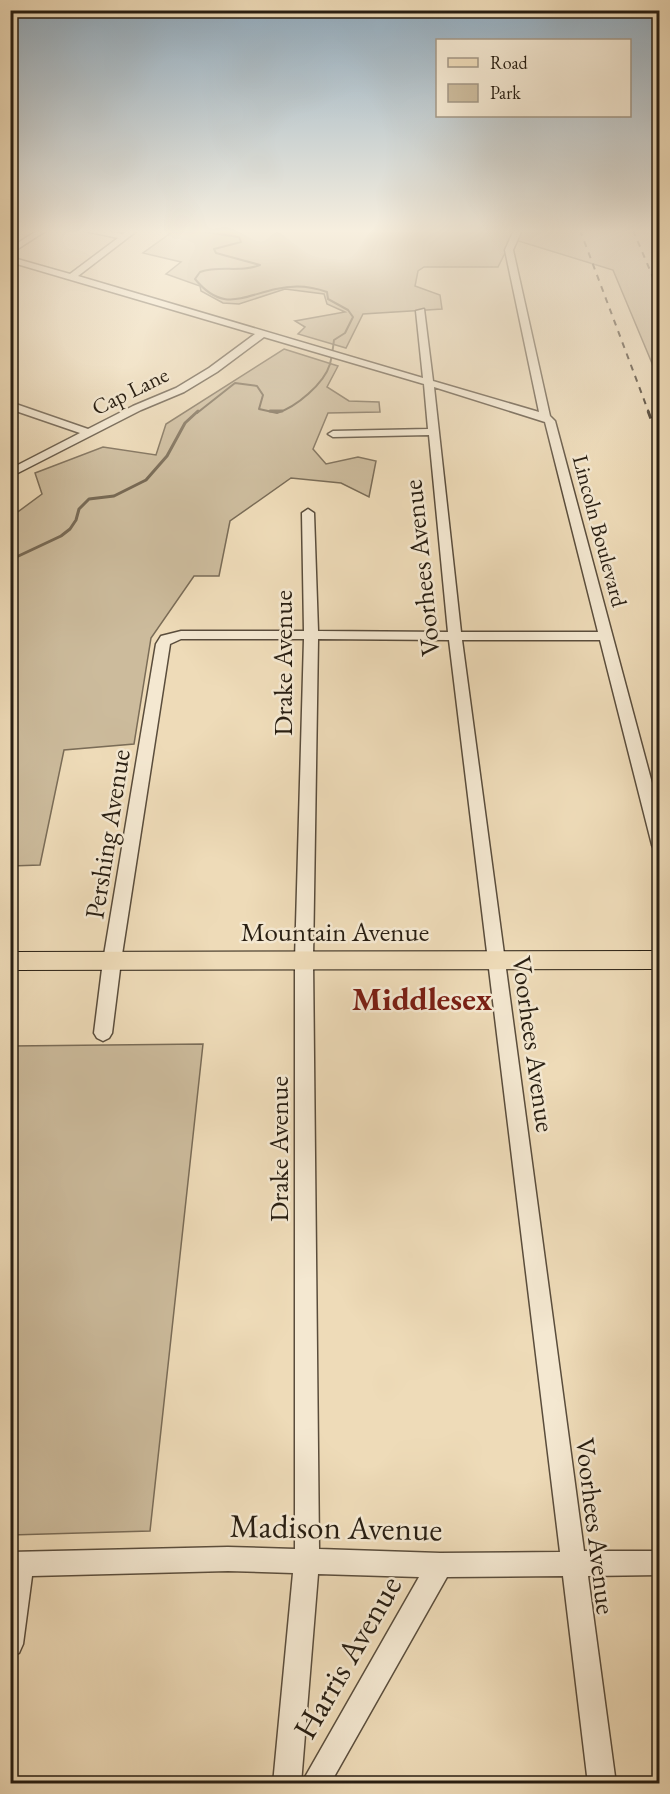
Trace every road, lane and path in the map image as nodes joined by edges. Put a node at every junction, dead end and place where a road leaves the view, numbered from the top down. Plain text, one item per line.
1 (194, 314) edge
2 (421, 314) edge
3 (522, 314) edge
4 (261, 334) junction
5 (428, 382) junction
6 (10, 405) edge
7 (545, 417) junction
8 (432, 432) junction
9 (89, 433) junction
10 (333, 435) dead end
11 (12, 472) edge
12 (308, 513) dead end
13 (311, 635) junction
14 (455, 636) junction
15 (606, 636) junction
16 (660, 845) edge
17 (304, 960) junction
18 (496, 960) junction
19 (660, 960) edge
20 (10, 961) edge
21 (112, 961) junction
22 (103, 1033) dead end
23 (307, 1561) junction
24 (574, 1563) junction
25 (660, 1563) edge
26 (16, 1564) edge
27 (440, 1565) junction
28 (10, 1644) edge
29 (287, 1784) edge
30 (315, 1784) edge
31 (602, 1784) edge

1 - 4 street
2 - 5 street, Voorhees Avenue
3 - 7 street, Lincoln Boulevard
4 - 5 street
4 - 9 street, Cap Lane
5 - 7 street
5 - 8 street, Voorhees Avenue
6 - 9 street
7 - 15 street, Lincoln Boulevard
8 - 10 street
8 - 14 street, Voorhees Avenue
9 - 11 street, Cap Lane
12 - 13 street, Drake Avenue
13 - 14 street
13 - 17 street, Drake Avenue
13 - 21 street, Pershing Avenue
14 - 15 street
14 - 18 street, Voorhees Avenue
15 - 16 street, Lincoln Boulevard
17 - 18 main road, Mountain Avenue
17 - 21 main road, Mountain Avenue
17 - 23 street, Drake Avenue
18 - 19 main road, Mountain Avenue
18 - 24 street, Voorhees Avenue
20 - 21 main road, Mountain Avenue
21 - 22 street, Pershing Avenue
23 - 26 street, Madison Avenue
23 - 27 street, Madison Avenue
23 - 29 street, Drake Avenue
24 - 25 street, Madison Avenue
24 - 27 street, Madison Avenue
24 - 31 street, Voorhees Avenue
26 - 28 street
27 - 30 street, Harris Avenue

